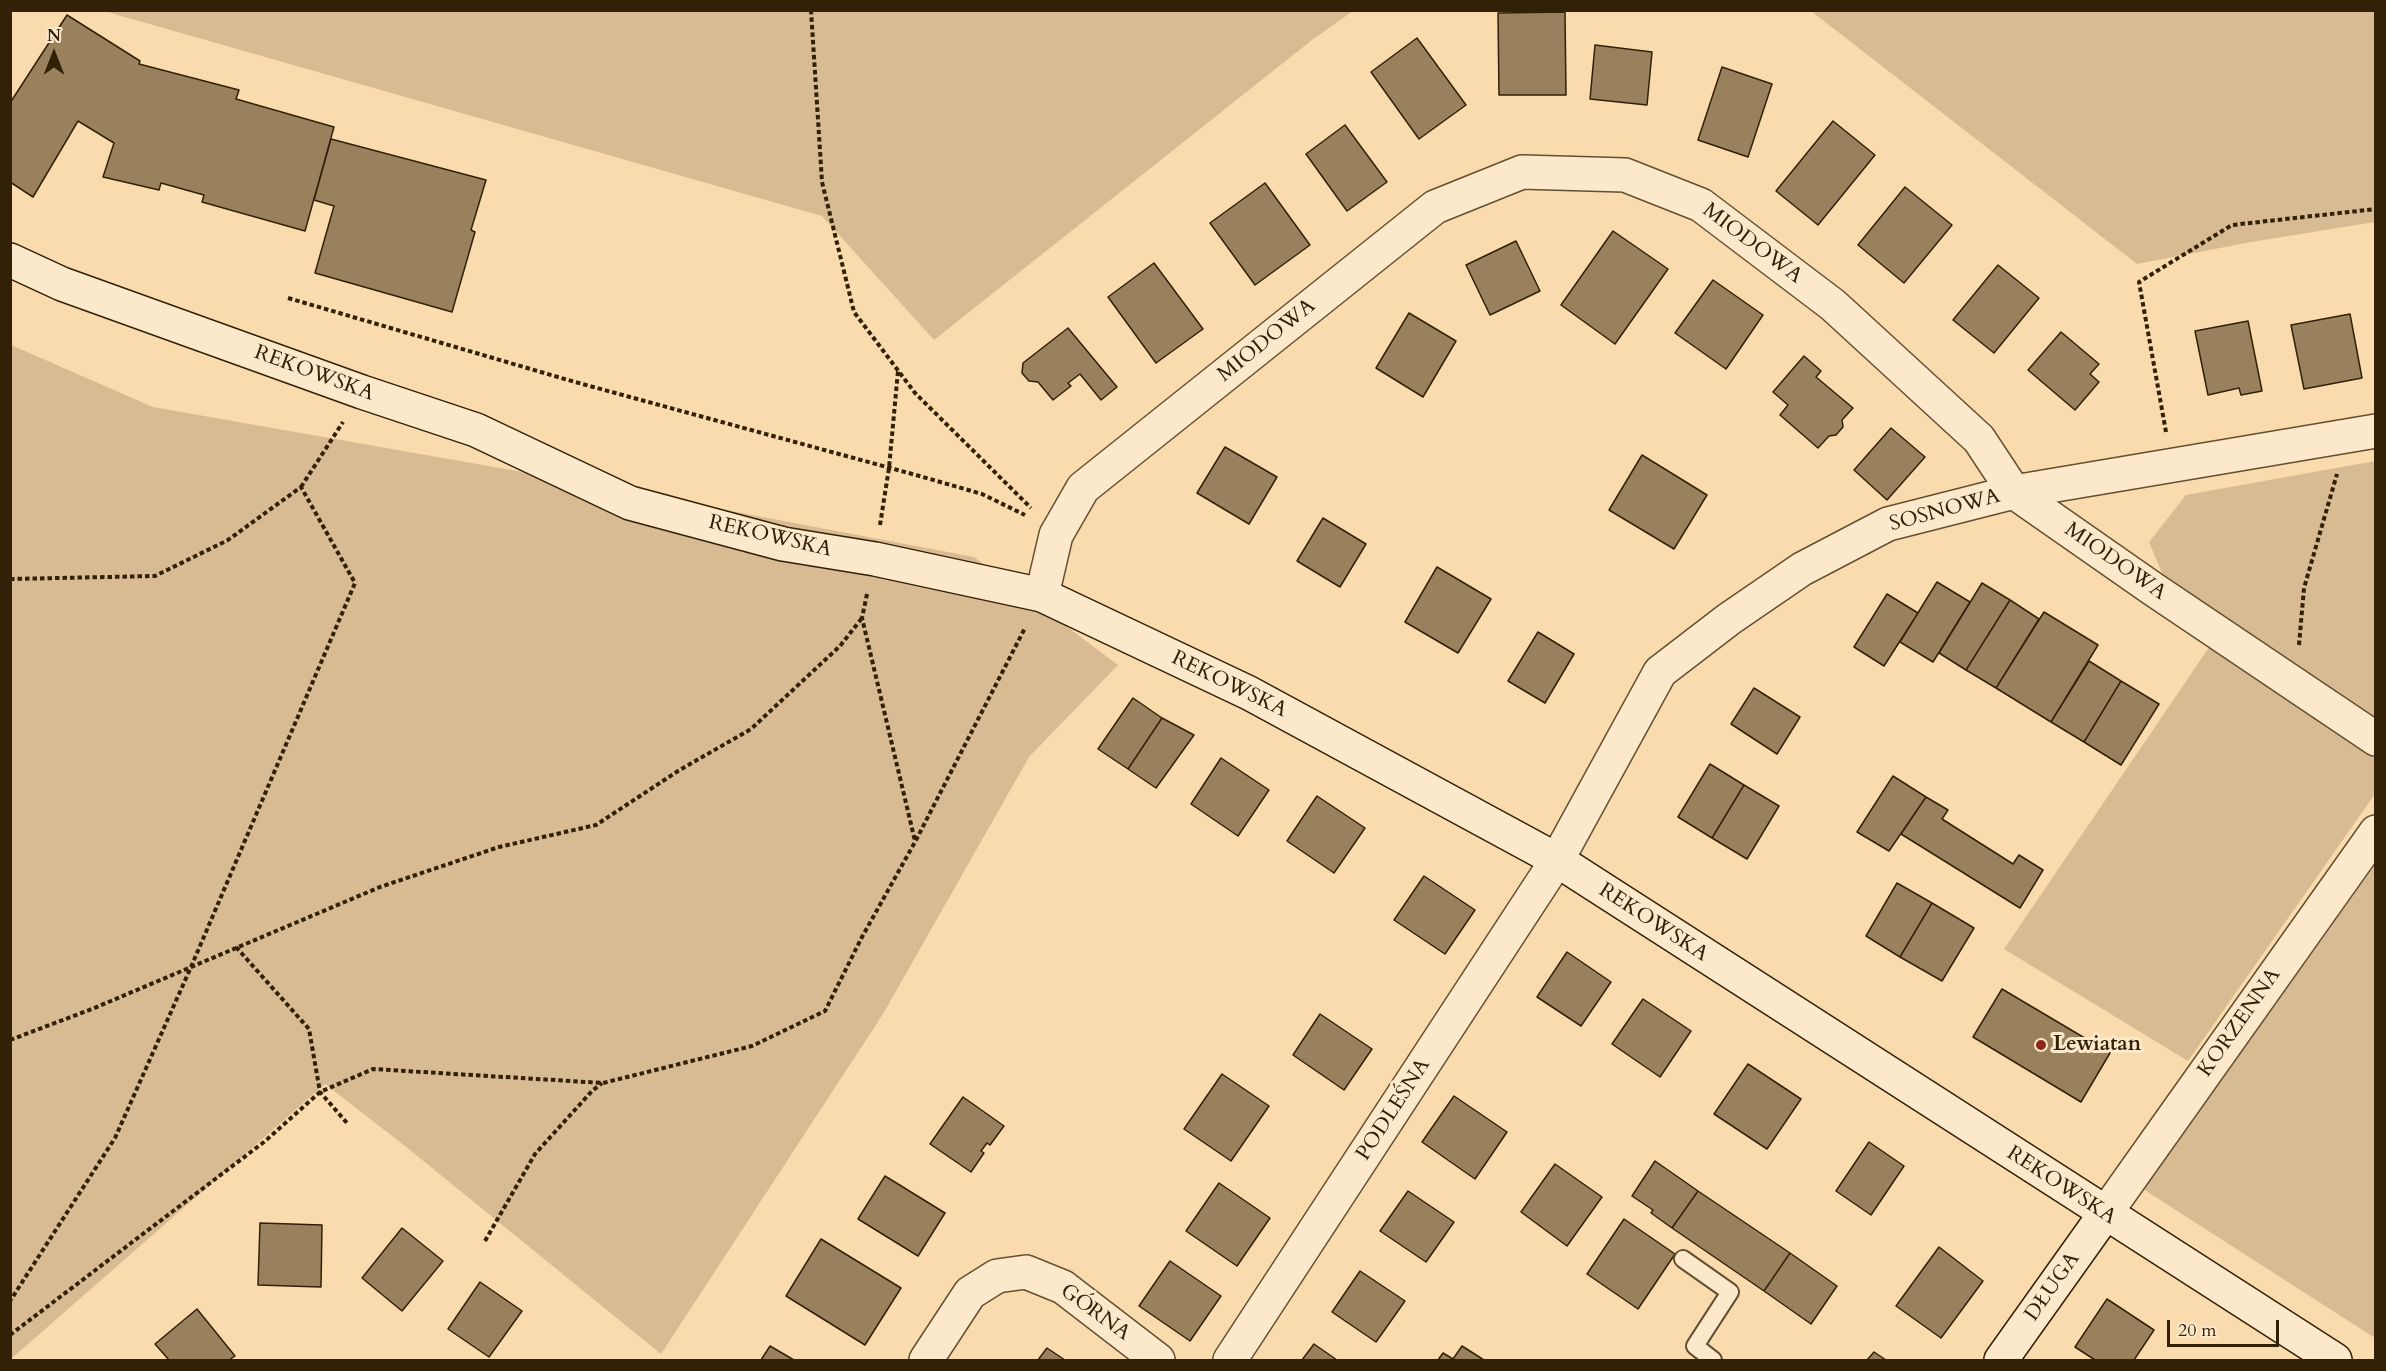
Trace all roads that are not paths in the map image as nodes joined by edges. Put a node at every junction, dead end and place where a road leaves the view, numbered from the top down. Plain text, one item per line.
1 (10, 260) edge
2 (2362, 434) edge
3 (2014, 492) junction
4 (1042, 595) junction
5 (2376, 739) edge
6 (2376, 832) edge
7 (1557, 860) junction
8 (2105, 1214) junction
9 (1683, 1259) dead end
10 (926, 1360) edge
11 (1158, 1360) edge
12 (1230, 1360) edge
13 (1713, 1360) edge
14 (2001, 1360) edge
15 (2335, 1360) edge

1 - 4 street, REKOWSKA
2 - 3 street, SOSNOWA
3 - 4 street, MIODOWA
3 - 5 street, MIODOWA
3 - 7 street, SOSNOWA
4 - 7 street, REKOWSKA
6 - 8 street, KORZENNA
7 - 8 street, REKOWSKA
7 - 12 street, PODLEŚNA
8 - 14 street, DŁUGA
8 - 15 street, REKOWSKA
9 - 13 lane
10 - 11 street, GÓRNA

